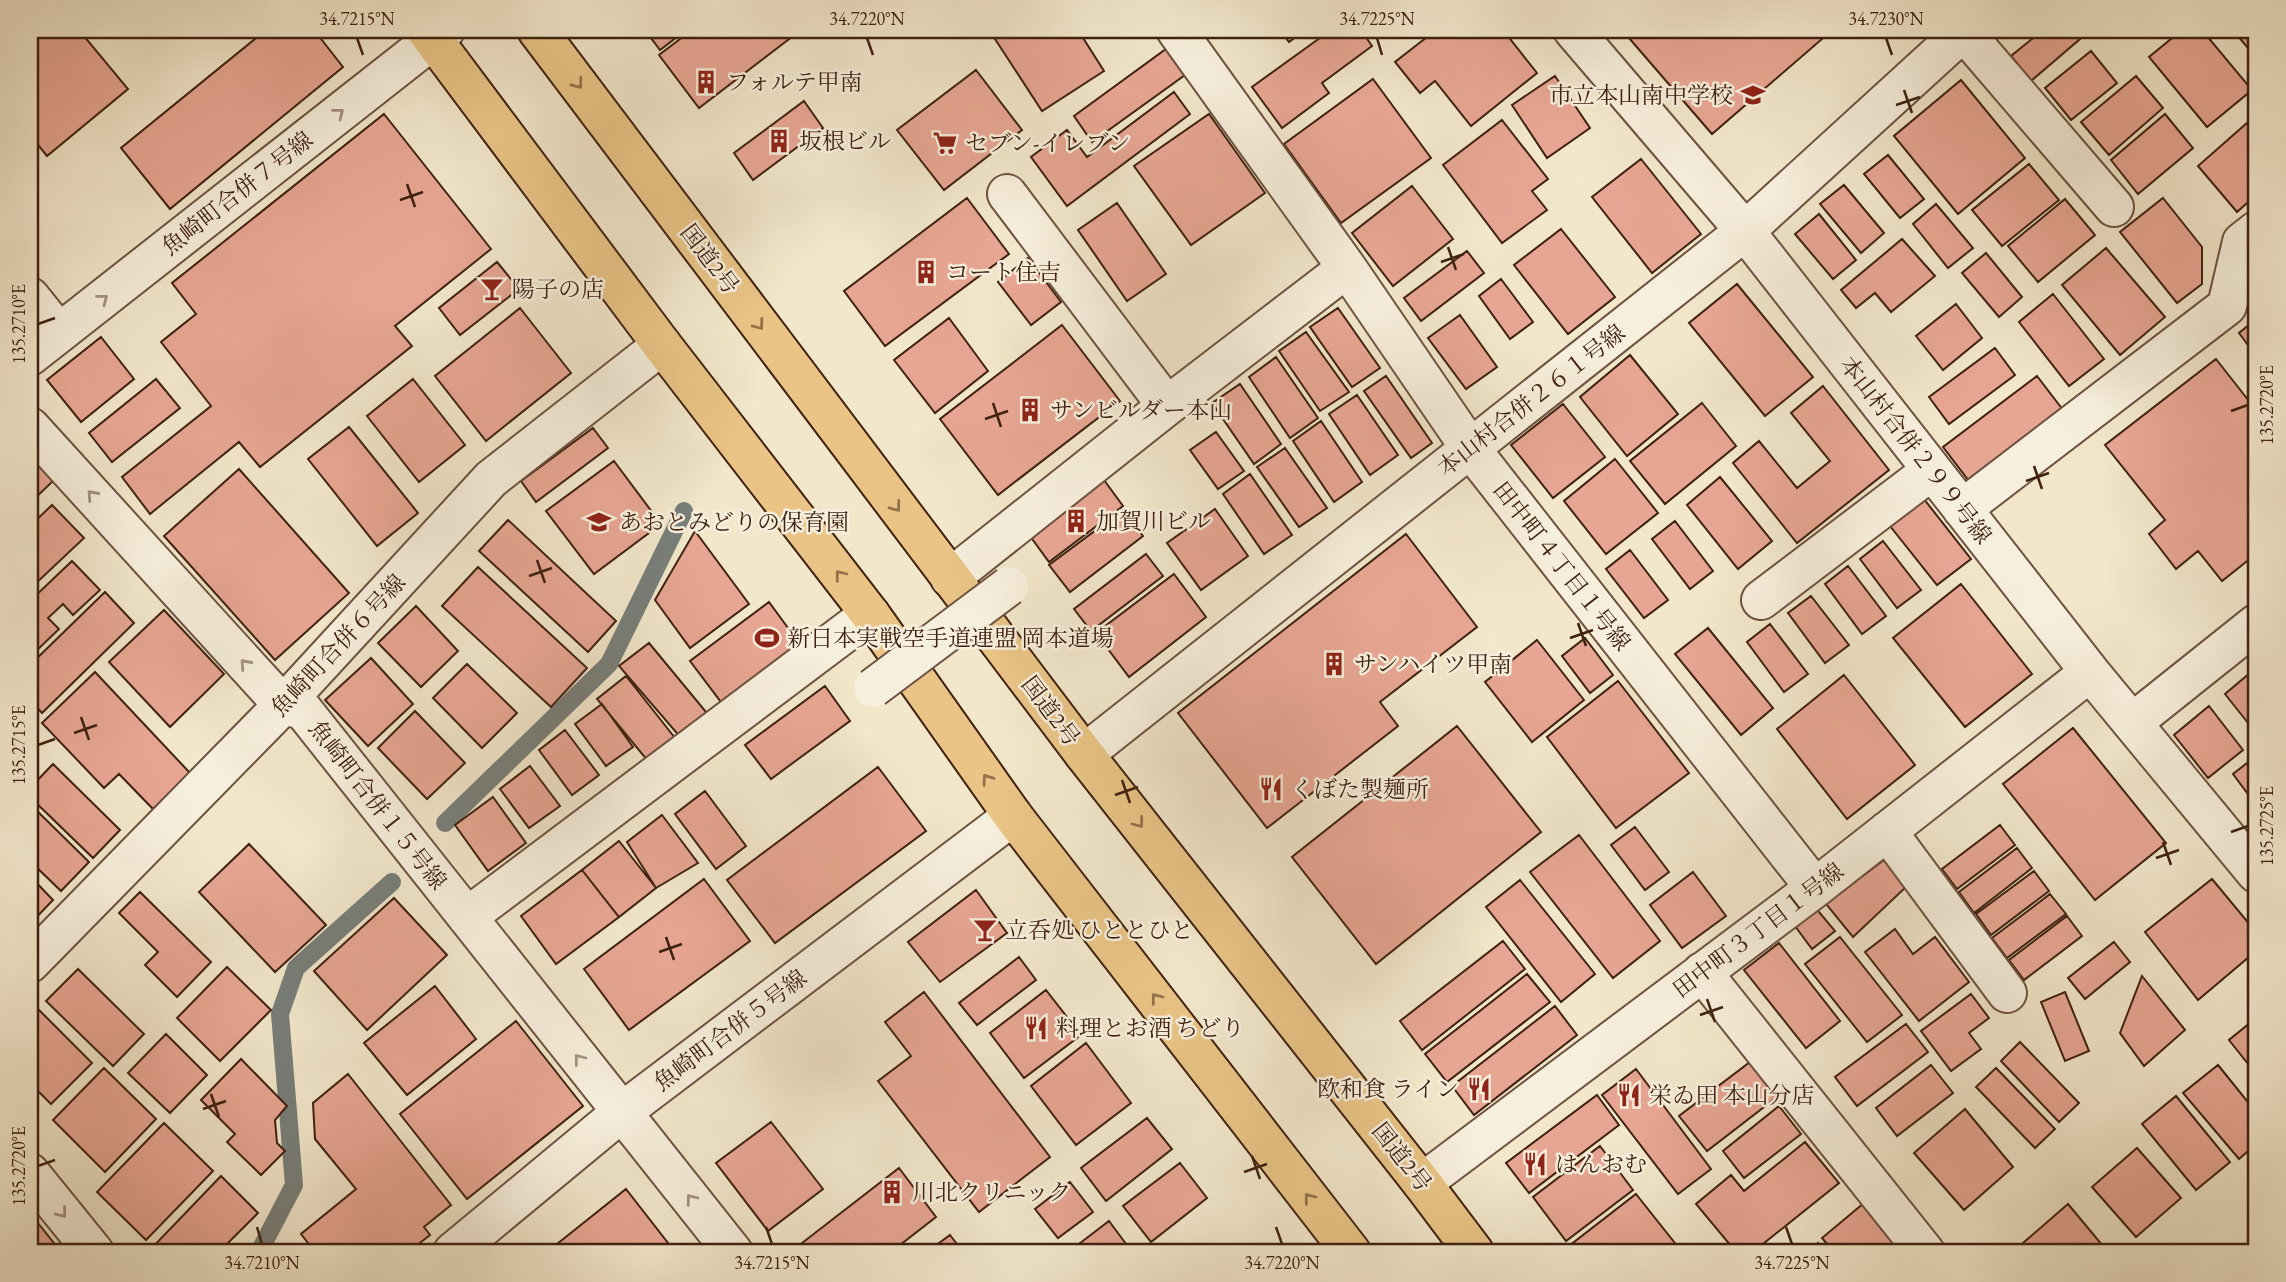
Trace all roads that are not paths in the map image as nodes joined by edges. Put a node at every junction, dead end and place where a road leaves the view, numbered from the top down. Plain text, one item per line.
1 (537, 30) edge
2 (1177, 30) edge
3 (1573, 30) edge
4 (1964, 30) edge
5 (434, 33) edge
6 (1007, 194) dead end
7 (2114, 207) dead end
8 (1745, 231) junction
9 (2256, 232) edge
10 (1347, 268) junction
11 (30, 298) edge
12 (44, 344) edge
13 (663, 345) junction
14 (1167, 406) junction
15 (30, 426) edge
16 (1470, 448) junction
17 (1931, 471) junction
18 (1962, 509) junction
19 (950, 578) junction
20 (1009, 586) dead end
21 (1760, 600) dead end
22 (870, 614) junction
23 (2256, 624) edge
24 (2090, 672) junction
25 (873, 688) dead end
26 (283, 705) junction
27 (2132, 723) junction
28 (1084, 754) junction
29 (1013, 816) junction
30 (1887, 831) junction
31 (2256, 873) edge
32 (1815, 888) junction
33 (467, 917) junction
34 (30, 963) edge
35 (1702, 972) junction
36 (2007, 993) dead end
37 (622, 1112) junction
38 (30, 1173) edge
39 (1422, 1183) junction
40 (94, 1252) edge
41 (453, 1252) edge
42 (733, 1252) edge
43 (1351, 1252) edge
44 (1474, 1252) edge
45 (1925, 1252) edge

1 -> 19 highway, 国道2号
2 - 10 street, 田中町４丁目１号線
3 - 8 street, 本山村合併２９９号線
4 - 7 street
4 - 8 street, 本山村合併２６１号線
12 -> 5 street, 魚崎町合併７号線
5 - 13 highway
6 - 14 street
8 - 16 street, 本山村合併２６１号線
8 - 17 street, 本山村合併２９９号線
9 - 18 street
10 - 14 street
10 - 16 street, 田中町４丁目１号線
11 - 12 street
22 -> 13 highway
13 - 26 street, 魚崎町合併６号線
14 - 19 street
26 -> 15 street, 魚崎町合併１５号線
16 - 28 street, 本山村合併２６１号線
16 - 32 street, 田中町４丁目１号線
17 - 18 street, 本山村合併２９９号線
17 - 21 street
18 - 24 street, 本山村合併２９９号線
19 - 28 highway, 国道2号
20 - 25 street, bridge
29 -> 22 highway
22 - 33 street
23 - 27 street
24 - 27 street, 本山村合併２９９号線
24 - 30 street, 田中町３丁目１号線
26 - 33 street, 魚崎町合併１５号線
26 - 34 street, 魚崎町合併６号線
27 - 31 street, 本山村合併２９９号線
28 -> 39 highway, 国道2号
29 - 37 street, 魚崎町合併５号線
43 -> 29 highway
30 - 32 street, 田中町３丁目１号線
30 - 36 street
32 - 35 street, 田中町３丁目１号線
37 -> 33 street, 魚崎町合併１５号線
35 - 39 street, 田中町３丁目１号線
35 - 45 street
37 - 41 street, 魚崎町合併５号線
42 -> 37 street, 魚崎町合併１５号線
38 -> 40 street
39 - 44 highway, 国道2号

